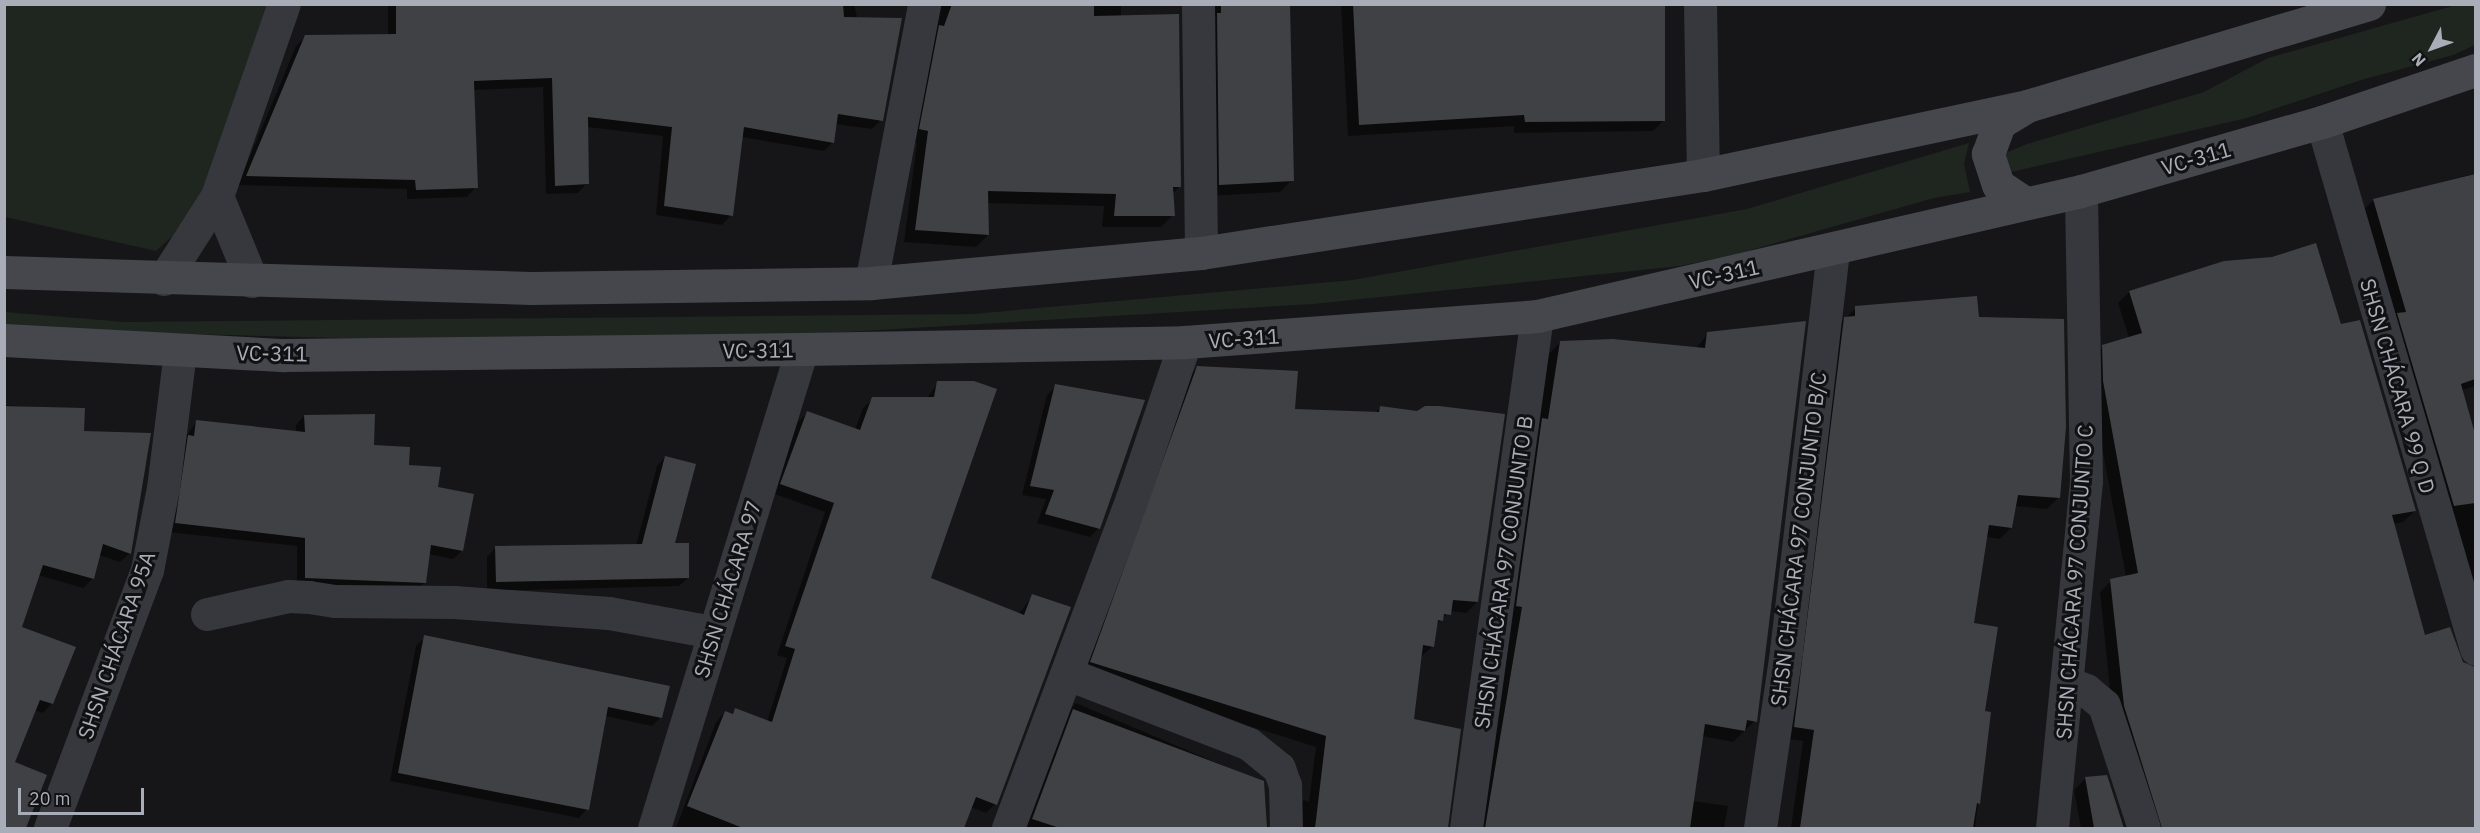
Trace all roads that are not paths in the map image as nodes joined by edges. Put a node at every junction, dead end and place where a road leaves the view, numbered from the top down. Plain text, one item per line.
1 (284, 4) edge
2 (924, 4) edge
3 (1197, 4) edge
4 (1700, 4) edge
5 (2369, 4) edge
6 (2338, 9) edge
7 (2463, 74) edge
8 (2027, 106) junction
9 (2322, 122) junction
10 (1703, 175) junction
11 (2081, 191) junction
12 (217, 196) junction
13 (2025, 203) junction
14 (1833, 249) junction
15 (1202, 253) junction
16 (4, 272) edge
17 (164, 279) junction
18 (252, 281) junction
19 (871, 283) junction
20 (1537, 316) junction
21 (4, 340) edge
22 (1185, 342) junction
23 (802, 349) junction
24 (180, 351) junction
25 (207, 614) dead end
26 (714, 632) junction
27 (2475, 649) edge
28 (1068, 674) junction
29 (2068, 683) junction
30 (1288, 821) edge
31 (50, 828) edge
32 (654, 828) edge
33 (1008, 828) edge
34 (1466, 828) edge
35 (1760, 828) edge
36 (2052, 828) edge
37 (2144, 828) edge

1 - 12 street
2 - 19 street
3 - 15 street
4 - 10 street
5 - 6 main road
6 - 8 main road
7 - 9 main road, VC-311
8 - 10 main road
8 - 13 main road
9 - 11 main road, VC-311
9 - 27 street, SHSN CHÁCARA 99 Q D
10 - 15 main road
11 - 13 main road, VC-311
11 - 29 street, SHSN CHÁCARA 97 CONJUNTO C
12 - 17 street
12 - 18 street
13 - 14 main road, VC-311
14 - 20 main road, VC-311
14 - 35 street, SHSN CHÁCARA 97 CONJUNTO B/C
15 - 19 main road
16 - 17 main road
17 - 18 main road
18 - 19 main road
20 - 22 main road, VC-311
20 - 34 street, SHSN CHÁCARA 97 CONJUNTO B
21 - 24 main road, VC-311
22 - 23 main road, VC-311
22 - 28 street
23 - 24 main road, VC-311
23 - 26 street, SHSN CHÁCARA 97
24 - 31 street, SHSN CHÁCARA 95A
25 - 26 street
26 - 32 street, SHSN CHÁCARA 97
28 - 30 street
28 - 33 street
29 - 36 street, SHSN CHÁCARA 97 CONJUNTO C
29 - 37 street

